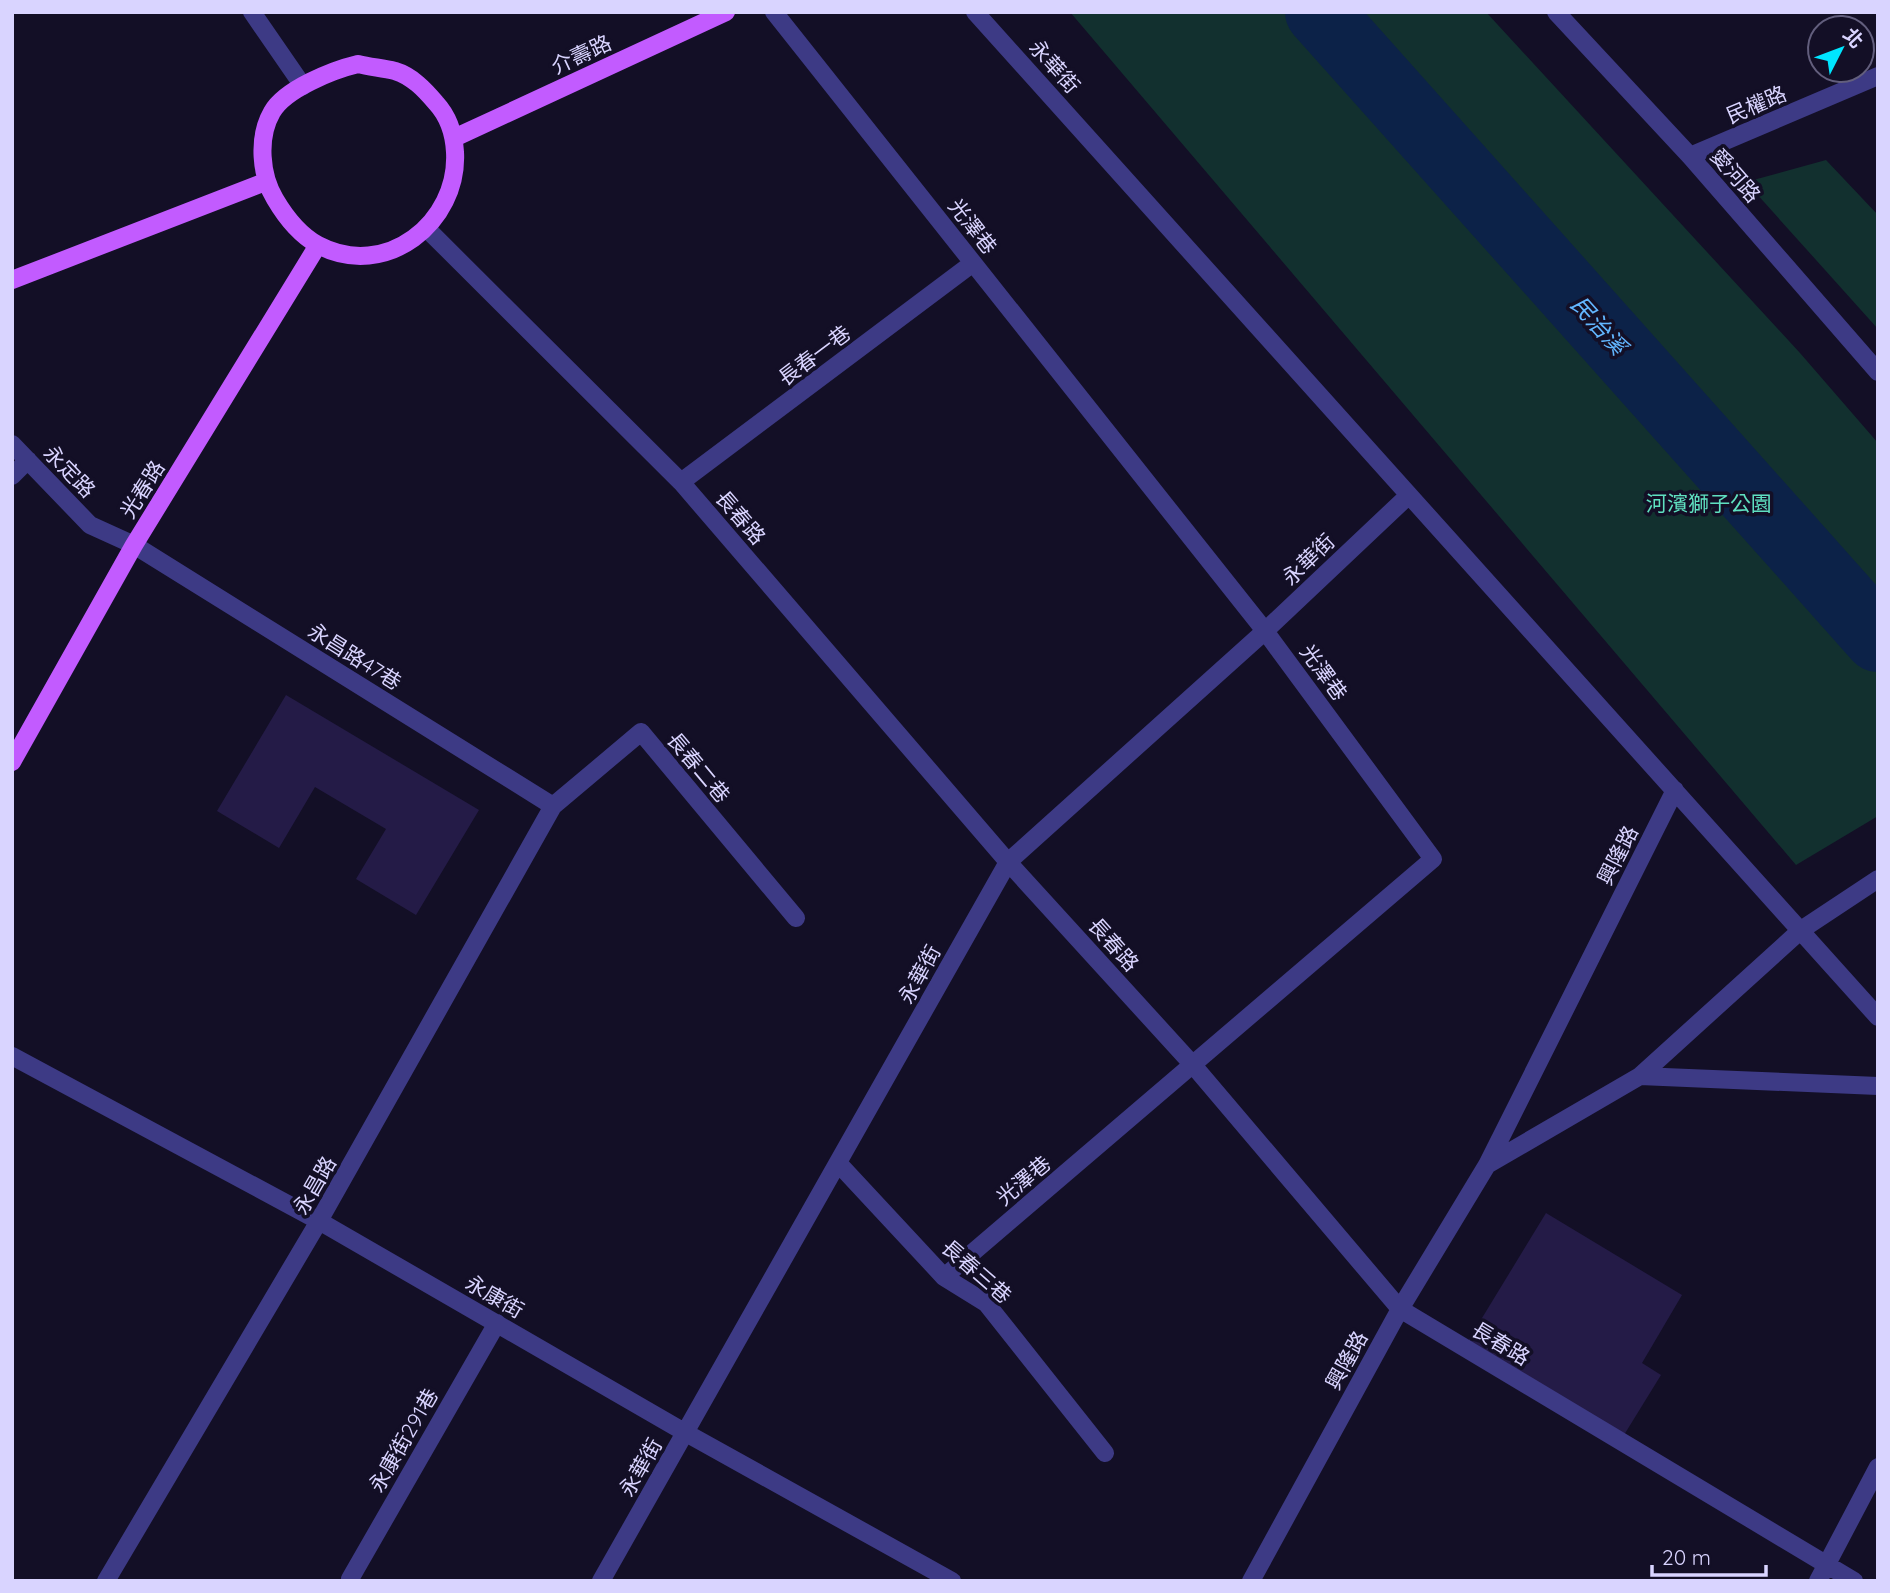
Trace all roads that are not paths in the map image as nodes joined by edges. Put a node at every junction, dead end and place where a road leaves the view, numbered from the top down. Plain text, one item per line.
1 (252, 12) edge
2 (726, 12) edge
3 (774, 12) edge
4 (975, 12) edge
5 (1556, 12) edge
6 (1878, 76) edge
7 (303, 86) junction
8 (454, 138) junction
9 (1690, 156) junction
10 (265, 182) junction
11 (427, 229) junction
12 (318, 245) junction
13 (973, 263) junction
14 (12, 281) edge
15 (1878, 372) edge
16 (12, 444) edge
17 (28, 460) junction
18 (12, 476) edge
19 (681, 482) junction
20 (1409, 495) junction
21 (134, 545) junction
22 (1265, 631) junction
23 (12, 762) edge
24 (1675, 790) junction
25 (553, 806) junction
26 (1008, 862) junction
27 (1878, 879) edge
28 (796, 918) dead end
29 (1801, 930) junction
30 (1878, 1017) edge
31 (12, 1056) edge
32 (1193, 1065) junction
33 (1640, 1076) junction
34 (1878, 1086) edge
35 (838, 1163) junction
36 (1487, 1165) junction
37 (320, 1221) junction
38 (944, 1277) junction
39 (1399, 1309) junction
40 (496, 1324) junction
41 (686, 1433) junction
42 (1105, 1453) dead end
43 (1878, 1467) edge
44 (1822, 1573) edge
45 (349, 1579) dead end
46 (947, 1580) edge
47 (106, 1581) edge
48 (601, 1581) edge
49 (1251, 1581) edge
50 (1854, 1581) edge

1 - 7 street
2 - 8 main road, 介壽路
3 - 13 street, 光澤巷
4 - 20 street, 永華街
5 - 9 street, 愛河路
6 - 9 street, 民權路
7 - 8 main road
7 - 10 main road
8 - 11 main road
9 - 15 street, 愛河路
10 - 12 main road
10 - 14 main road
11 - 12 main road
11 - 19 street, 長春路
12 - 21 main road, 光春路
13 - 19 street, 長春一巷
13 - 22 street, 光澤巷
16 - 17 street, 永定路
17 - 18 street
17 - 21 street, 永定路
19 - 26 street, 長春路
20 - 22 street, 永華街
20 - 24 street, 永華街
21 - 23 main road, 光春路
21 - 25 street, 永昌路47巷
22 - 26 street, 永華街
22 - 32 street, 光澤巷
24 - 29 street, 永華街
24 - 36 street, 興隆路
25 - 28 street, 長春二巷
25 - 37 street, 永昌路
26 - 32 street, 長春路
26 - 35 street, 永華街
27 - 29 street, 興隆路
29 - 30 street, 永華街
29 - 33 street, 興隆路
31 - 37 street, 永康街
32 - 38 street, 光澤巷
32 - 39 street, 長春路
33 - 34 street
33 - 36 street, 興隆路
35 - 38 street, 長春三巷
35 - 41 street, 永華街
36 - 39 street, 興隆路
37 - 40 street, 永康街
37 - 47 street, 永昌路
38 - 42 street, 長春三巷
39 - 44 street, 長春路
39 - 49 street, 興隆路
40 - 41 street, 永康街
40 - 45 street, 永康街291巷
41 - 46 street, 永康街
41 - 48 street, 永華街
43 - 44 street
44 - 50 street, 長春路

